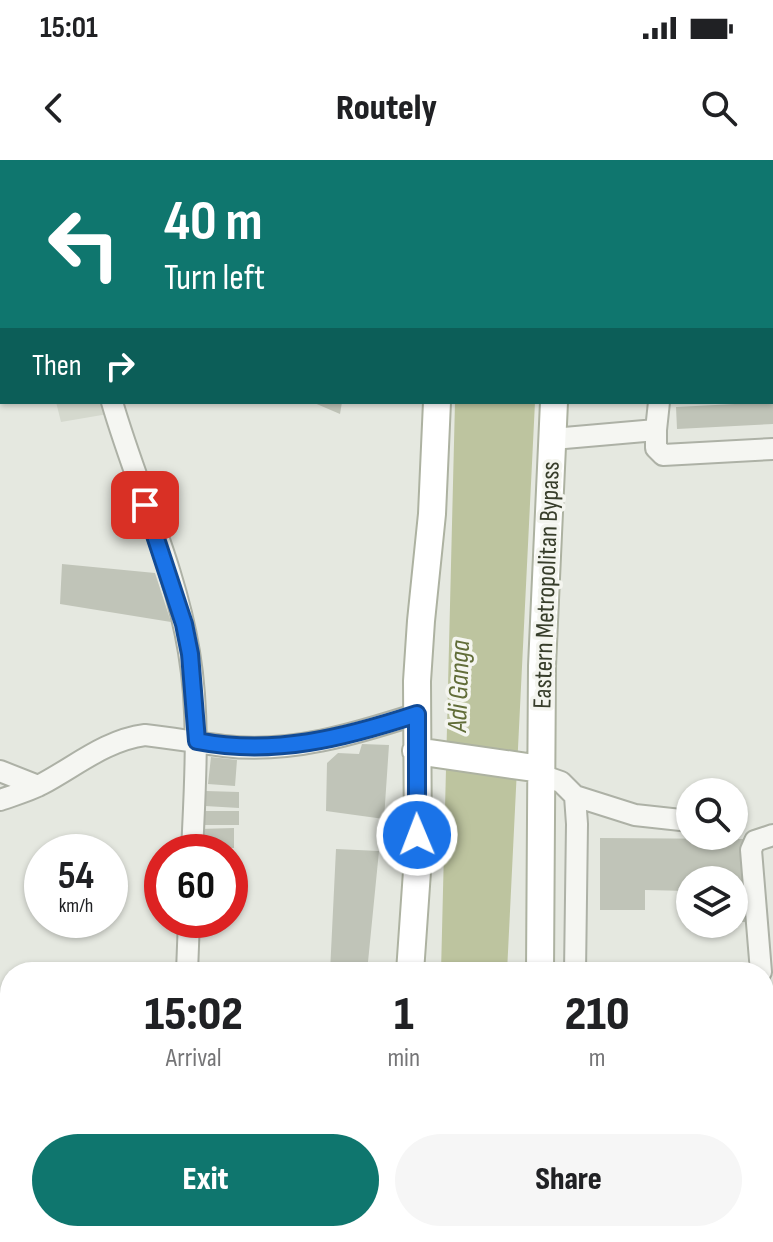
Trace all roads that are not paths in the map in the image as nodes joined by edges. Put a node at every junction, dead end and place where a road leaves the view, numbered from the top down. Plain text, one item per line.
1 (113, 404) edge
2 (437, 404) edge
3 (554, 404) edge
4 (659, 404) edge
5 (656, 430) junction
6 (553, 439) junction
7 (773, 449) edge
8 (417, 714) junction
9 (197, 741) junction
10 (416, 751) junction
11 (0, 771) edge
12 (541, 772) junction
13 (38, 786) junction
14 (575, 796) junction
15 (0, 800) edge
16 (676, 819) edge
17 (193, 834) edge
18 (773, 835) edge
19 (188, 938) edge
20 (765, 961) edge
21 (187, 962) edge
22 (411, 962) edge
23 (540, 962) edge
24 (575, 962) edge

1 - 9 street
2 - 8 main road
3 - 6 main road, Eastern Metropolitan Bypass
4 - 5 street
5 - 6 street
5 - 7 street
6 - 12 main road, Eastern Metropolitan Bypass
8 - 9 street
8 - 10 main road
9 - 13 street
9 - 17 street
10 - 12 main road
10 - 22 main road
11 - 13 street
12 - 14 street
12 - 23 main road, Eastern Metropolitan Bypass
13 - 15 street
14 - 16 street
14 - 24 street
18 - 20 street
19 - 21 street

